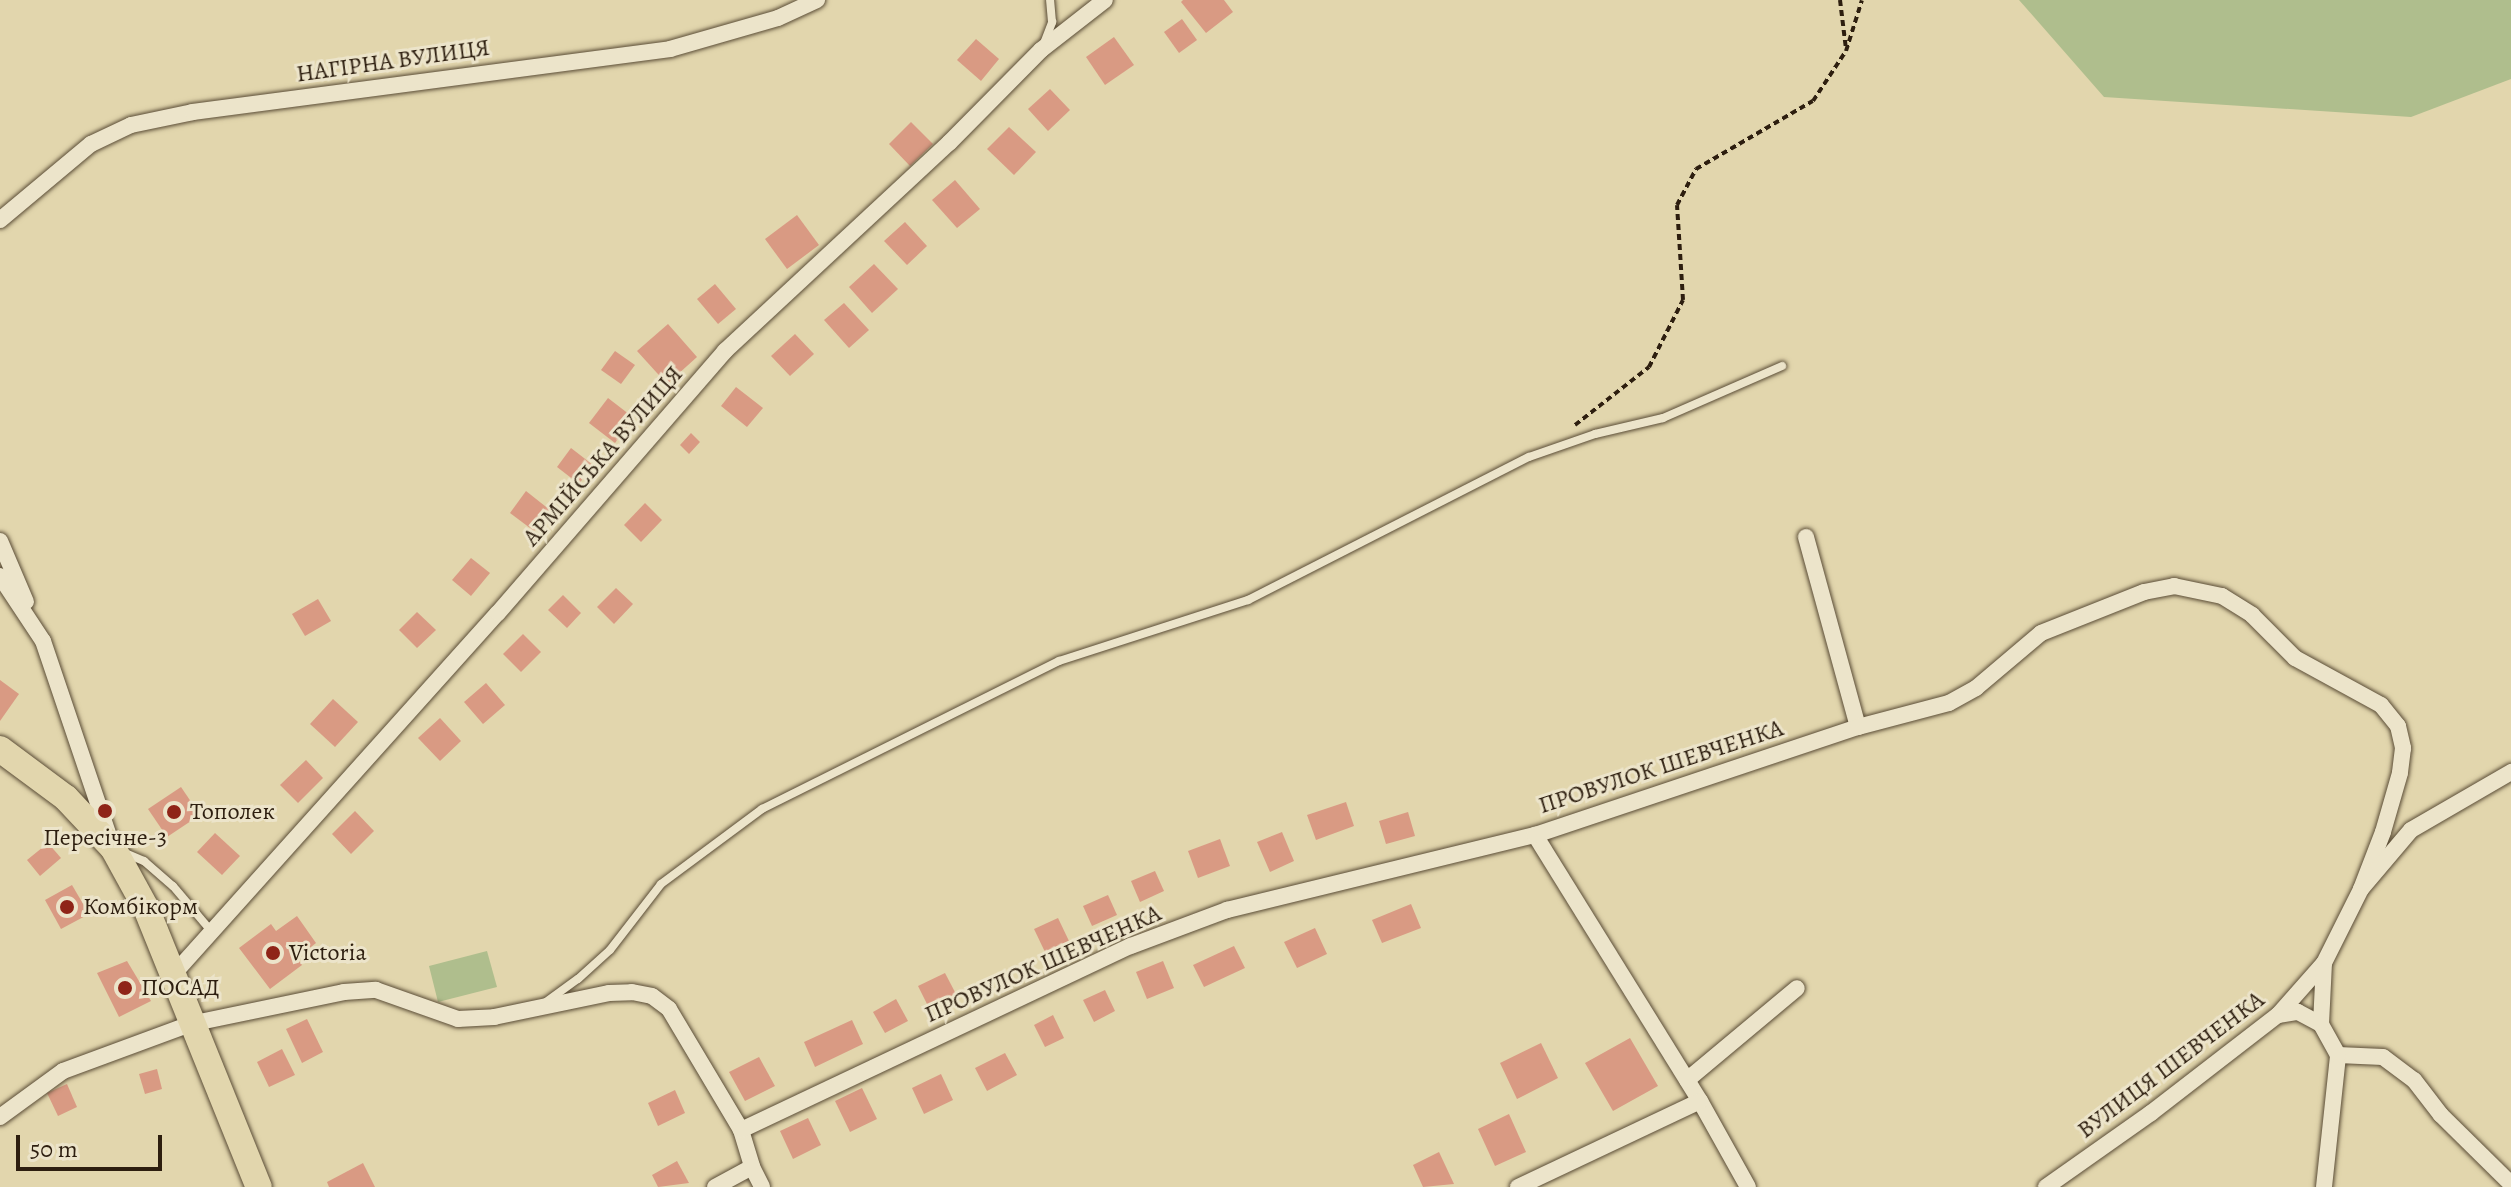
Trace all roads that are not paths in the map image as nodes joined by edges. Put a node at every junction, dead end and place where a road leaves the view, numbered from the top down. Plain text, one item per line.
1 (817, 0) edge
2 (1050, 0) edge
3 (1105, 0) edge
4 (1041, 50) junction
5 (0, 220) edge
6 (1782, 366) dead end
7 (1806, 537) dead end
8 (0, 541) edge
9 (0, 576) edge
10 (43, 641) junction
11 (1858, 727) junction
12 (0, 749) edge
13 (2511, 772) edge
14 (1535, 835) junction
15 (113, 848) junction
16 (2361, 889) junction
17 (212, 933) junction
18 (2324, 963) junction
19 (171, 977) junction
20 (1797, 988) dead end
21 (540, 1006) junction
22 (2278, 1015) junction
23 (190, 1024) junction
24 (2321, 1024) junction
25 (2338, 1055) junction
26 (1687, 1080) junction
27 (1700, 1101) junction
28 (0, 1117) edge
29 (741, 1130) junction
30 (752, 1167) junction
31 (2511, 1184) edge
32 (259, 1187) edge
33 (715, 1187) edge
34 (762, 1187) edge
35 (1518, 1187) edge
36 (1748, 1187) edge
37 (2046, 1187) edge
38 (2324, 1187) edge

1 - 5 street, НАГІРНА ВУЛИЦЯ
2 - 4 lane
3 - 4 street, АРМІЙСЬКА ВУЛИЦЯ
4 - 17 street, АРМІЙСЬКА ВУЛИЦЯ
6 - 21 lane
7 - 11 street
8 - 10 street
9 - 10 street
10 - 15 street
11 - 14 street, ПРОВУЛОК ШЕВЧЕНКА
11 - 16 street, ПРОВУЛОК ШЕВЧЕНКА
12 - 15 main road
13 - 16 street, ВУЛИЦЯ ШЕВЧЕНКА
14 - 26 street
14 - 29 street, ПРОВУЛОК ШЕВЧЕНКА
15 - 17 lane
15 - 19 main road
16 - 18 street, ВУЛИЦЯ ШЕВЧЕНКА
17 - 19 street, АРМІЙСЬКА ВУЛИЦЯ
18 - 22 street, ВУЛИЦЯ ШЕВЧЕНКА
18 - 24 street
19 - 23 main road
20 - 26 street
21 - 23 street
21 - 29 street
22 - 24 street
22 - 37 street, ВУЛИЦЯ ШЕВЧЕНКА
23 - 28 street
23 - 32 main road
24 - 25 street
25 - 31 street
25 - 38 street
26 - 27 street
27 - 35 street
27 - 36 street
29 - 30 street
30 - 33 street
30 - 34 street

